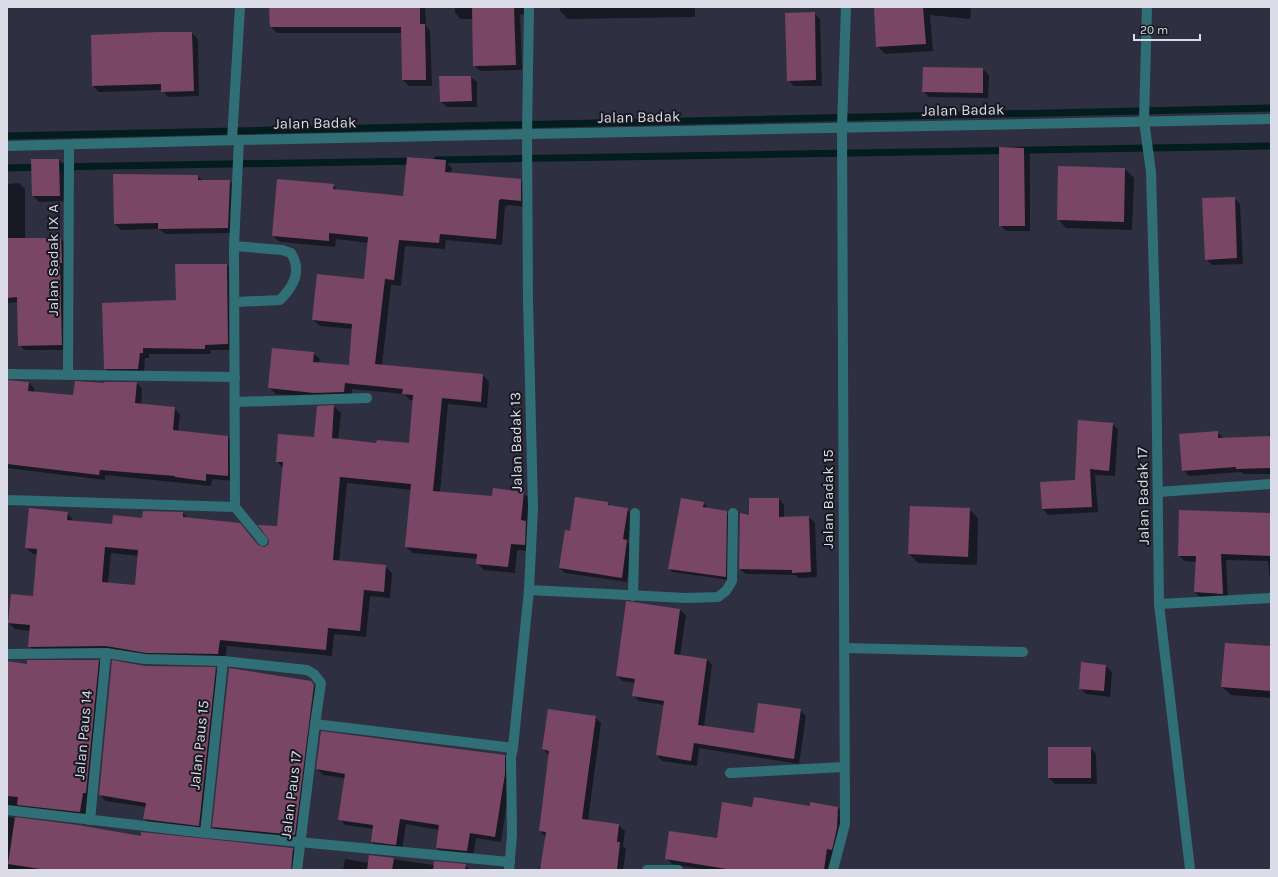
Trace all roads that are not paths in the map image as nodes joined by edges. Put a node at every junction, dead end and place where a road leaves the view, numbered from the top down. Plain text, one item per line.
1 (240, 7) edge
2 (530, 7) edge
3 (846, 7) edge
4 (1147, 7) edge
5 (1271, 119) edge
6 (1144, 121) junction
7 (842, 127) junction
8 (527, 134) junction
9 (236, 140) junction
10 (7, 146) edge
11 (69, 146) junction
12 (234, 246) junction
13 (235, 302) junction
14 (7, 374) edge
15 (68, 375) junction
16 (235, 378) junction
17 (367, 398) dead end
18 (235, 402) junction
19 (1271, 484) edge
20 (1158, 492) junction
21 (7, 500) edge
22 (235, 507) junction
23 (732, 512) dead end
24 (635, 513) dead end
25 (263, 541) dead end
26 (529, 590) junction
27 (633, 596) junction
28 (1271, 598) edge
29 (1159, 604) junction
30 (844, 648) junction
31 (1023, 652) dead end
32 (106, 653) junction
33 (7, 654) edge
34 (223, 661) junction
35 (315, 724) junction
36 (512, 752) junction
37 (844, 767) junction
38 (730, 772) dead end
39 (7, 810) edge
40 (90, 820) junction
41 (205, 833) junction
42 (300, 841) junction
43 (509, 866) edge
44 (1190, 869) dead end
45 (297, 870) edge
46 (647, 870) edge
47 (678, 870) edge
48 (833, 870) edge

1 - 9 street
2 - 8 street, Jalan Badak 13
3 - 7 street, Jalan Badak 15
4 - 6 street, Jalan Badak 17
5 - 6 street, Jalan Badak
6 - 7 street, Jalan Badak
6 - 20 street, Jalan Badak 17
7 - 8 street, Jalan Badak
7 - 30 street, Jalan Badak 15
8 - 9 street, Jalan Badak
8 - 26 street, Jalan Badak 13
9 - 11 street, Jalan Badak
9 - 12 street
10 - 11 street, Jalan Badak
11 - 15 street, Jalan Sadak IX A
12 - 13 street
12 - 13 street
13 - 16 street
14 - 15 street
15 - 16 street
16 - 18 street
17 - 18 street
18 - 22 street
19 - 20 street
20 - 29 street, Jalan Badak 17
21 - 22 street
22 - 25 street
23 - 27 street
24 - 27 street
26 - 27 street
26 - 36 street, Jalan Badak 13
28 - 29 street
29 - 44 street, Jalan Badak 17
30 - 31 street
30 - 37 street, Jalan Badak 15
32 - 33 street, Jalan Paus 17
32 - 34 street, Jalan Paus 17
32 - 40 street, Jalan Paus 14
34 - 35 street, Jalan Paus 17
34 - 41 street, Jalan Paus 15
35 - 36 street
35 - 42 street, Jalan Paus 17
36 - 43 street, Jalan Badak 13
37 - 38 street
37 - 48 street, Jalan Badak 15
39 - 40 street
40 - 41 street
41 - 42 street
42 - 43 street
42 - 45 street, Jalan Paus 17
46 - 47 street

